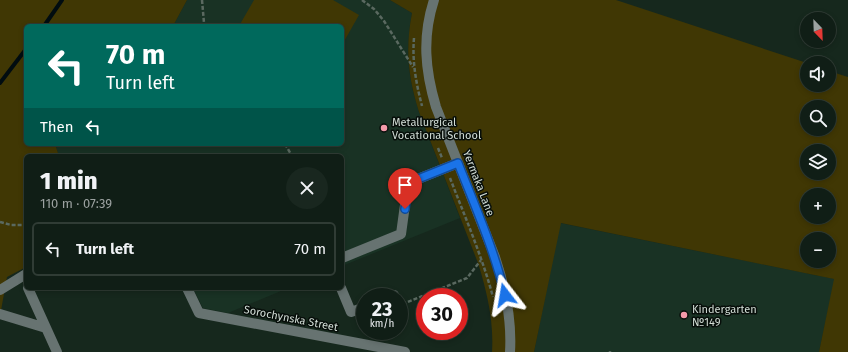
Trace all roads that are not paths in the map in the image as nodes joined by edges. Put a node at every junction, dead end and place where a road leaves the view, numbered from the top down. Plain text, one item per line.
1 (434, 0) edge
2 (458, 163) junction
3 (344, 257) edge
4 (24, 278) edge
5 (0, 290) edge
6 (29, 290) edge
7 (188, 290) edge
8 (342, 290) edge
9 (356, 310) edge
10 (0, 314) edge
11 (46, 328) junction
12 (57, 352) edge
13 (404, 352) edge
14 (510, 352) edge

1 - 2 street, Yermaka Lane
2 - 3 street
2 - 14 street, Yermaka Lane
4 - 5 street
6 - 11 street
7 - 13 street, Sorochynska Street
8 - 9 street
10 - 11 street
11 - 12 street

